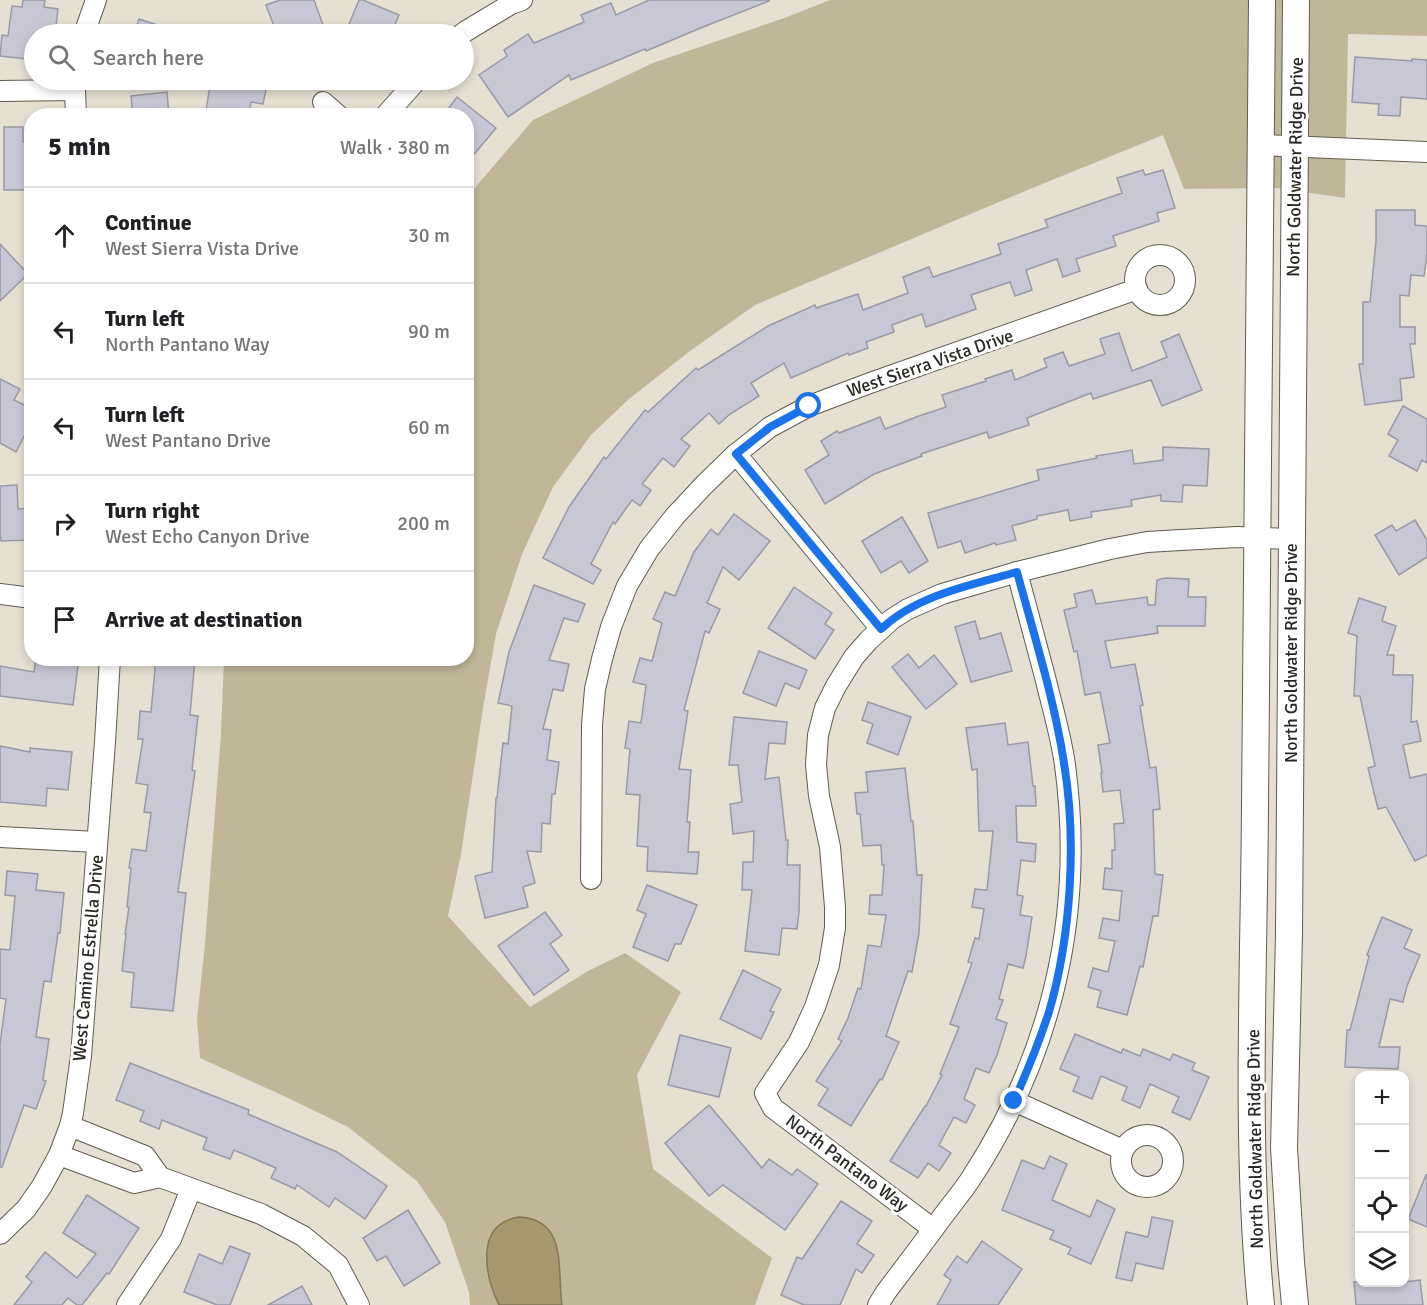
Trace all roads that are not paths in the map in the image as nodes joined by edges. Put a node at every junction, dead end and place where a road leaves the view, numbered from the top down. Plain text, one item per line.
1 (96, 0) edge
2 (522, 0) edge
3 (1262, 0) edge
4 (1296, 0) edge
5 (88, 24) edge
6 (474, 26) edge
7 (24, 89) edge
8 (75, 90) edge
9 (408, 90) edge
10 (0, 91) edge
11 (323, 102) dead end
12 (76, 108) edge
13 (330, 108) edge
14 (392, 108) edge
15 (1261, 145) junction
16 (1295, 147) junction
17 (1427, 152) edge
18 (1137, 289) dead end
19 (736, 454) junction
20 (1257, 537) junction
21 (1291, 539) junction
22 (1017, 572) junction
23 (0, 594) edge
24 (24, 597) edge
25 (881, 629) junction
26 (110, 666) edge
27 (0, 837) edge
28 (97, 842) junction
29 (591, 879) dead end
30 (1014, 1101) junction
31 (70, 1126) junction
32 (1124, 1150) dead end
33 (59, 1155) junction
34 (160, 1177) junction
35 (191, 1189) junction
36 (933, 1229) junction
37 (0, 1234) edge
38 (127, 1305) edge
39 (359, 1305) edge
40 (878, 1305) edge
41 (1261, 1305) edge
42 (1295, 1305) edge

1 - 5 street
2 - 6 street
3 - 15 street, North Goldwater Ridge Drive
4 - 16 street, North Goldwater Ridge Drive
7 - 10 street
8 - 12 street
9 - 14 street
11 - 13 street
15 - 16 street
15 - 20 street, North Goldwater Ridge Drive
16 - 17 street
16 - 21 street, North Goldwater Ridge Drive
18 - 19 street, West Sierra Vista Drive
19 - 25 street
19 - 29 street, West Sierra Vista Drive
20 - 21 street
20 - 22 street
20 - 41 street, North Goldwater Ridge Drive
21 - 42 street, North Goldwater Ridge Drive
22 - 25 street
22 - 30 street
23 - 24 street
25 - 36 street, North Pantano Way
26 - 28 street, West Camino Estrella Drive
27 - 28 street
28 - 31 street, West Camino Estrella Drive
30 - 32 street
30 - 36 street
31 - 33 street, West Camino Estrella Drive
31 - 34 street
33 - 34 street
33 - 37 street, West Camino Estrella Drive
34 - 35 street
35 - 38 street
35 - 39 street
36 - 40 street

